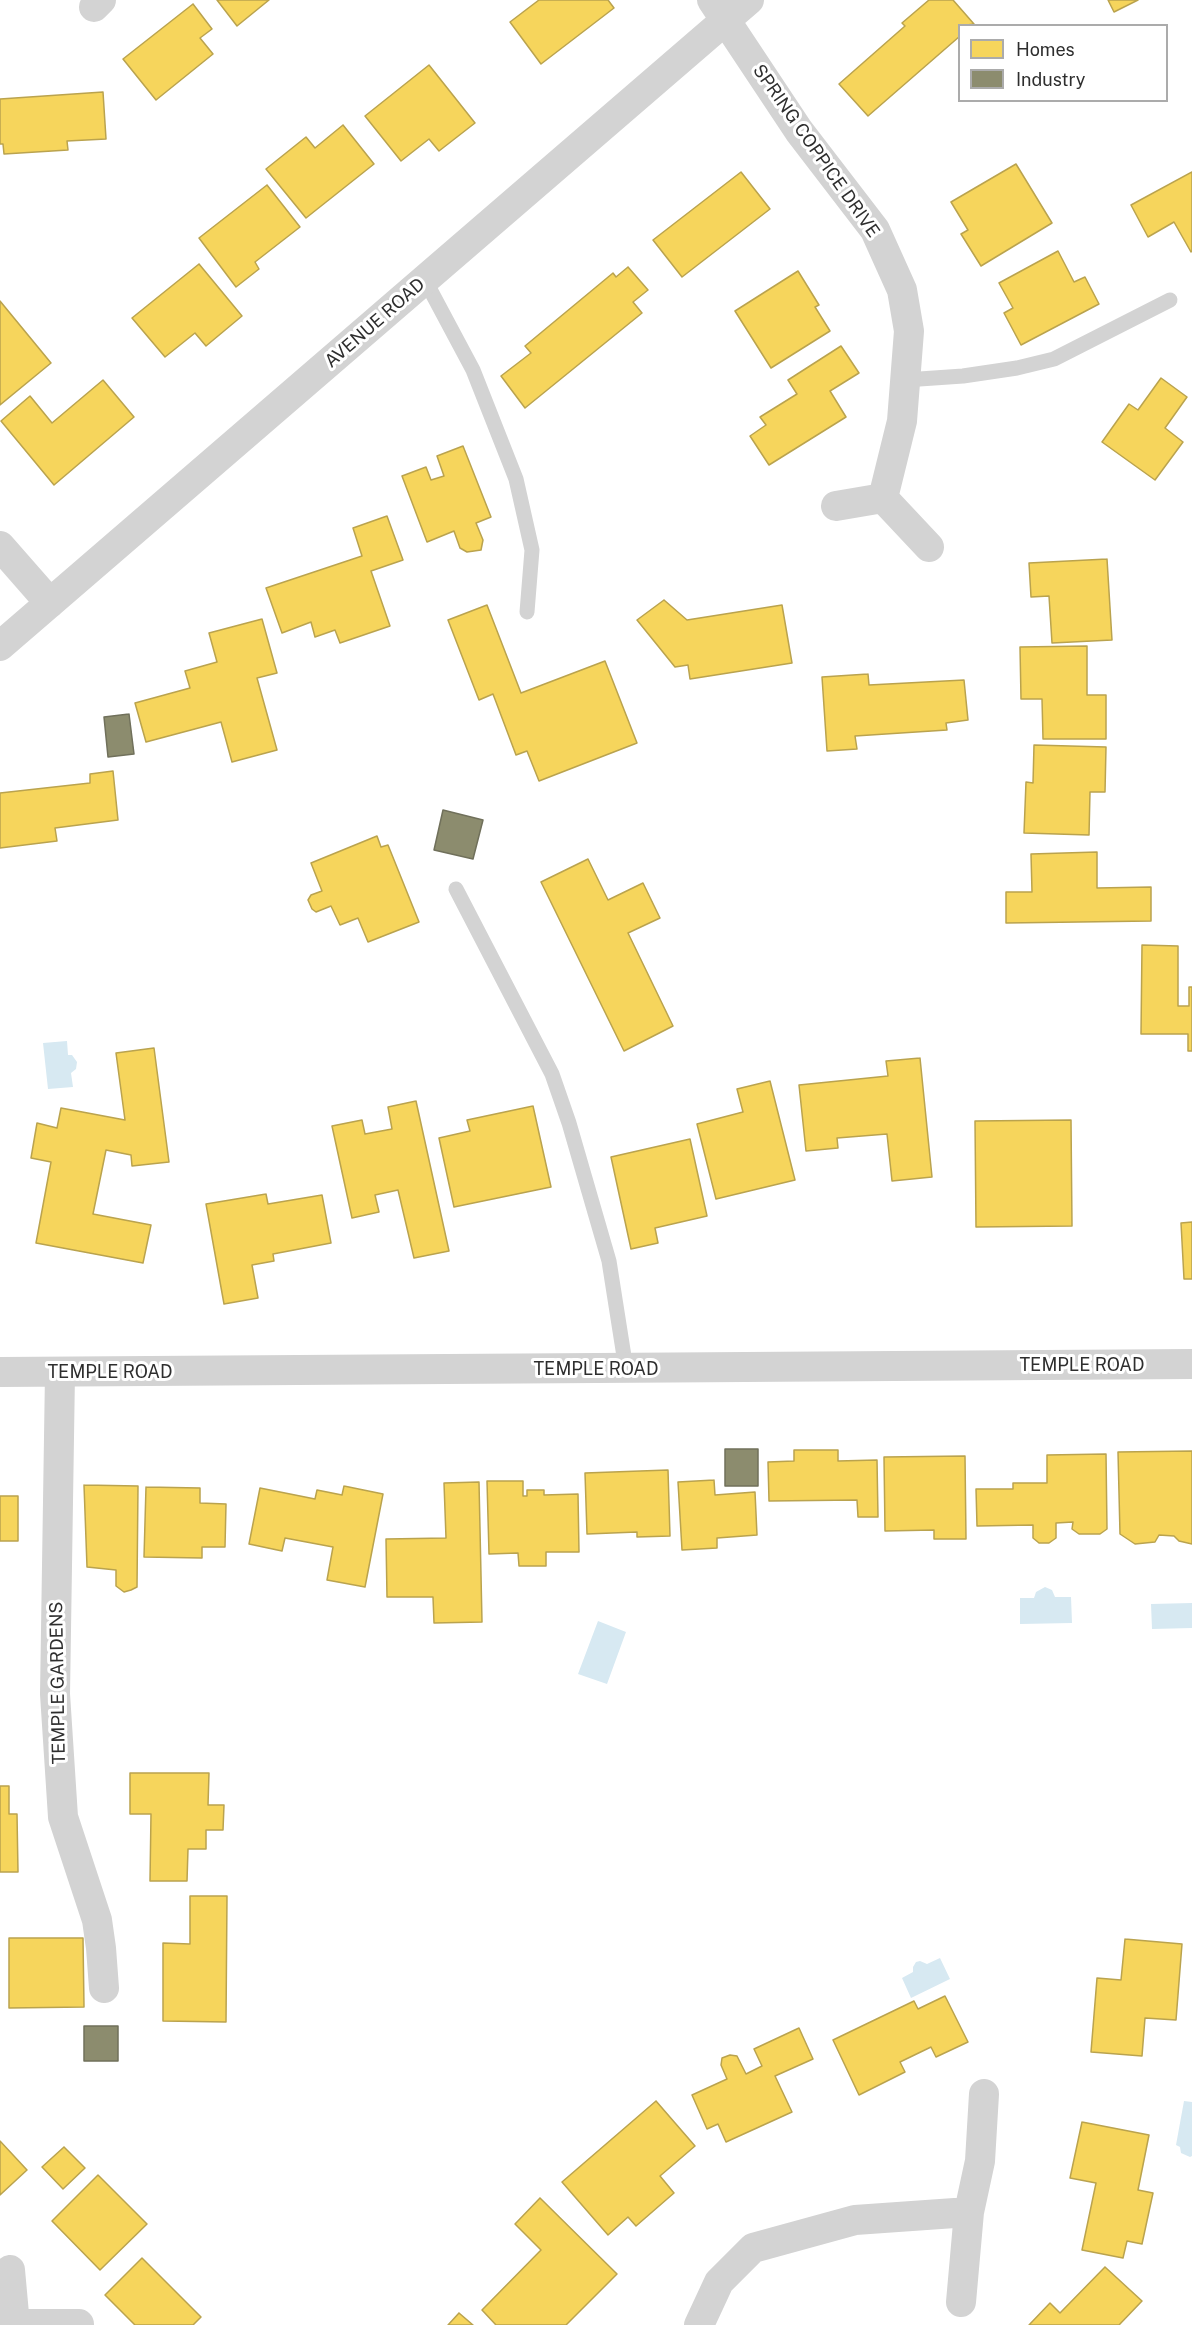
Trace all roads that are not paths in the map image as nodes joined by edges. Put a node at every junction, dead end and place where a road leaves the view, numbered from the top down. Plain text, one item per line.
1 (749, 0) edge
2 (719, 10) edge
3 (425, 280) junction
4 (1170, 300) dead end
5 (905, 380) junction
6 (883, 498) junction
7 (836, 507) dead end
8 (0, 546) edge
9 (929, 547) dead end
10 (50, 603) junction
11 (527, 612) dead end
12 (0, 646) edge
13 (456, 889) dead end
14 (1192, 1364) edge
15 (626, 1369) junction
16 (0, 1372) edge
17 (60, 1373) junction
18 (104, 1988) dead end
19 (984, 2094) dead end
20 (969, 2211) junction
21 (10, 2270) dead end
22 (961, 2302) dead end
23 (79, 2324) edge
24 (15, 2325) edge
25 (699, 2325) edge

1 - 2 street, AVENUE ROAD
2 - 3 street, AVENUE ROAD
2 - 5 street, SPRING COPPICE DRIVE
3 - 10 street, AVENUE ROAD
3 - 11 lane
4 - 5 lane
5 - 6 street, SPRING COPPICE DRIVE
6 - 7 street
6 - 9 street
8 - 10 street
10 - 12 street, AVENUE ROAD
13 - 15 lane
14 - 15 street, TEMPLE ROAD
15 - 17 street, TEMPLE ROAD
16 - 17 street, TEMPLE ROAD
17 - 18 street, TEMPLE GARDENS
19 - 20 street
20 - 22 street
20 - 25 street
21 - 24 street
23 - 24 street

